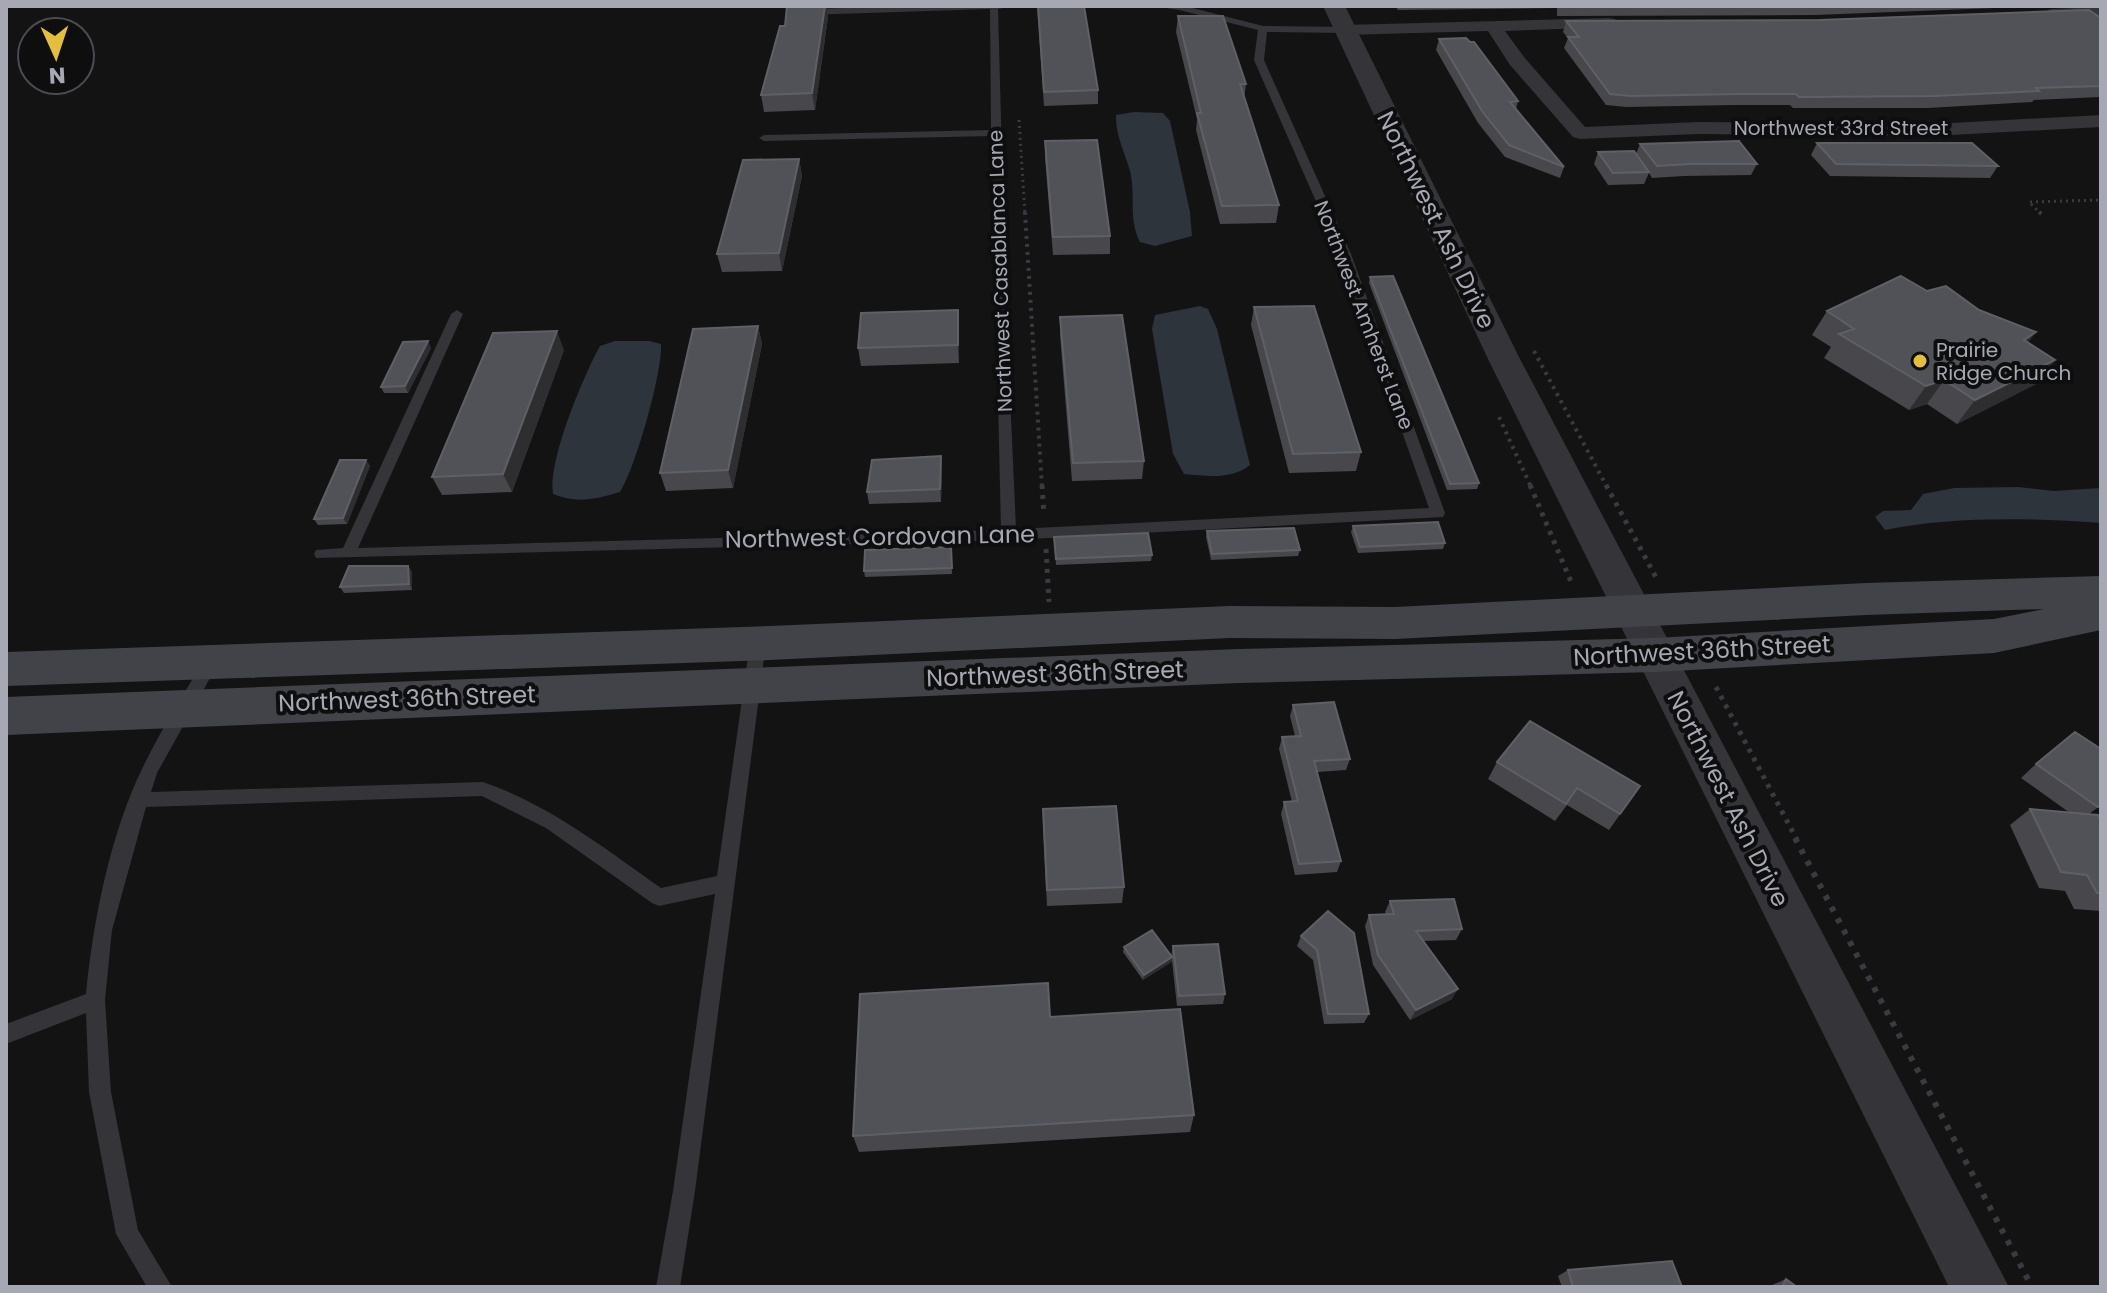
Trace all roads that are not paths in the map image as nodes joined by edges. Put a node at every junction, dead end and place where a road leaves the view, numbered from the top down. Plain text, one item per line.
1 (1009, 6) edge
2 (1157, 6) edge
3 (994, 7) edge
4 (795, 12) edge
5 (2101, 12) edge
6 (2039, 14) edge
7 (1339, 18) edge
8 (1632, 23) edge
9 (1493, 26) junction
10 (1263, 29) junction
11 (2101, 121) edge
12 (996, 133) junction
13 (764, 138) dead end
14 (457, 314) dead end
15 (1438, 513) joint
16 (1009, 535) junction
17 (348, 553) junction
18 (321, 554) dead end
19 (2101, 592) edge
20 (1632, 612) junction
21 (2101, 614) edge
22 (1655, 655) junction
23 (211, 662) junction
24 (755, 664) junction
25 (6, 669) edge
26 (185, 708) junction
27 (6, 716) edge
28 (139, 800) junction
29 (726, 883) junction
30 (95, 1000) junction
31 (6, 1034) edge
32 (160, 1287) edge
33 (668, 1287) edge
34 (1980, 1287) edge

1 - 3 lane
2 - 10 lane
3 - 4 lane
3 - 12 lane, Northwest Casablanca Lane
5 - 6 street
7 - 9 street
7 - 10 lane
7 - 20 street, Northwest Ash Drive
8 - 9 street
9 - 11 street, Northwest 33rd Street
10 - 15 lane, Northwest Amherst Lane
12 - 13 lane
12 - 16 lane, Northwest Casablanca Lane
14 - 17 lane
15 - 16 lane, Northwest Cordovan Lane
16 - 17 lane, Northwest Cordovan Lane
17 - 18 lane, Northwest Cordovan Lane
19 - 20 main road, Northwest 36th Street
20 - 22 street, Northwest Ash Drive
20 - 24 main road, Northwest 36th Street
21 - 22 main road, Northwest 36th Street
22 - 24 main road, Northwest 36th Street
22 - 34 street, Northwest Ash Drive
23 - 24 main road, Northwest 36th Street
23 - 25 main road, Northwest 36th Street
23 - 26 lane
24 - 26 main road, Northwest 36th Street
24 - 29 lane
26 - 27 main road, Northwest 36th Street
26 - 28 lane
28 - 29 lane
28 - 30 lane
29 - 33 lane
30 - 31 lane
30 - 32 lane

